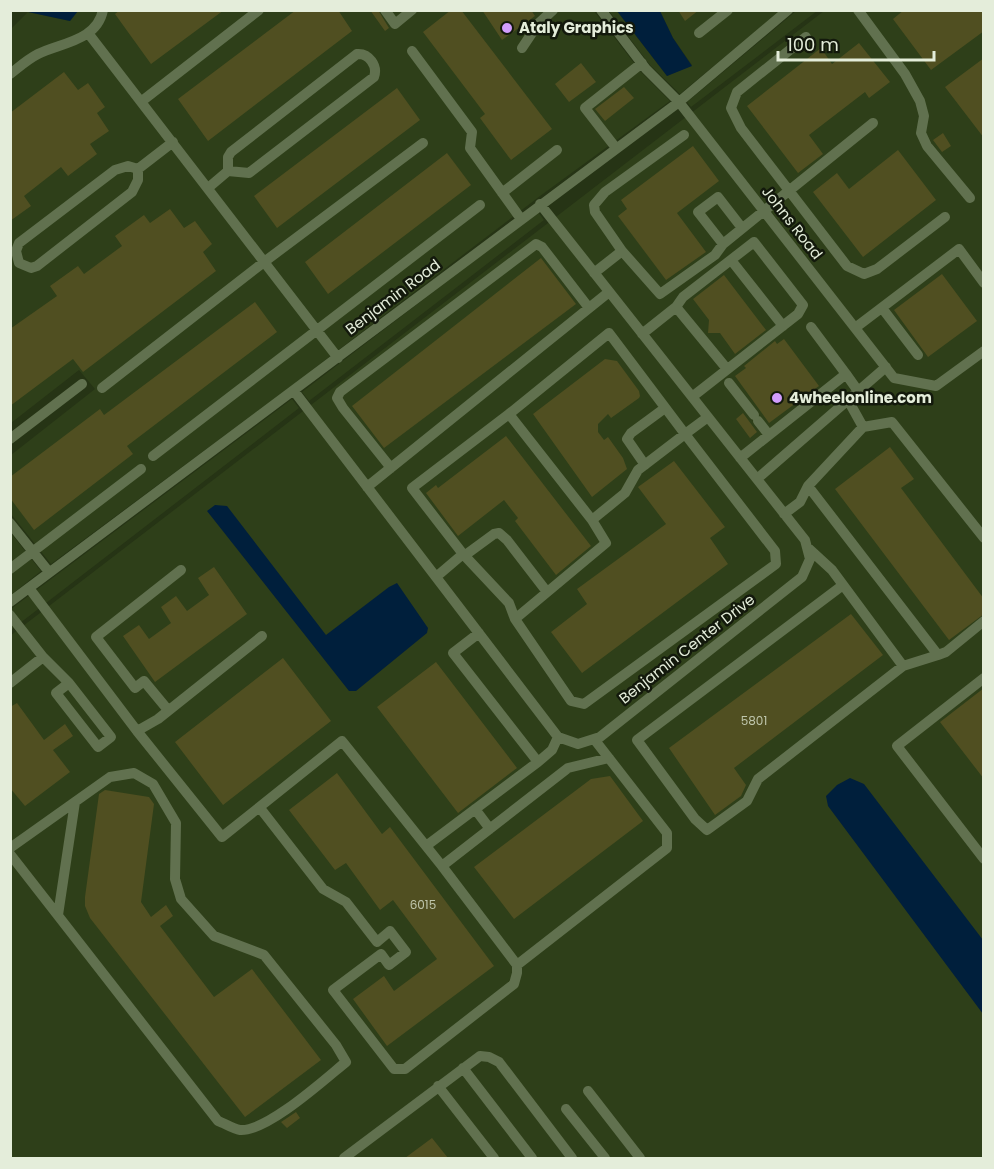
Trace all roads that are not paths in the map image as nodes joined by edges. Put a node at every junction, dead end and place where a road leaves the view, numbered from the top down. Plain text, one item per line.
1 (103, 10) edge
2 (259, 10) edge
3 (385, 10) edge
4 (412, 10) edge
5 (553, 10) edge
6 (601, 10) edge
7 (728, 10) edge
8 (788, 10) edge
9 (858, 10) edge
10 (88, 33) junction
11 (699, 33) dead end
12 (806, 37) dead end
13 (522, 48) dead end
14 (412, 51) dead end
15 (642, 63) junction
16 (10, 74) edge
17 (141, 101) junction
18 (679, 102) junction
19 (873, 123) dead end
20 (684, 135) dead end
21 (173, 142) junction
22 (423, 143) dead end
23 (616, 148) junction
24 (557, 150) dead end
25 (138, 169) junction
26 (228, 171) junction
27 (208, 188) junction
28 (790, 190) junction
29 (502, 193) junction
30 (970, 198) dead end
31 (540, 204) junction
32 (480, 205) dead end
33 (763, 211) junction
34 (945, 217) dead end
35 (521, 219) junction
36 (742, 228) junction
37 (723, 244) junction
38 (622, 251) junction
39 (731, 260) junction
40 (264, 262) junction
41 (594, 273) junction
42 (984, 284) edge
43 (609, 292) junction
44 (676, 307) junction
45 (882, 308) junction
46 (589, 309) junction
47 (783, 326) junction
48 (811, 327) dead end
49 (855, 328) junction
50 (316, 330) junction
51 (642, 334) junction
52 (984, 351) edge
53 (918, 355) dead end
54 (338, 358) junction
55 (886, 368) junction
56 (727, 369) junction
57 (846, 374) junction
58 (729, 383) dead end
59 (82, 384) dead end
60 (102, 388) dead end
61 (294, 391) junction
62 (858, 391) junction
63 (692, 397) junction
64 (848, 400) junction
65 (665, 408) junction
66 (509, 414) junction
67 (708, 417) junction
68 (863, 427) junction
69 (685, 434) junction
70 (769, 435) junction
71 (10, 439) edge
72 (153, 456) dead end
73 (740, 458) junction
74 (645, 465) junction
75 (391, 468) junction
76 (141, 469) dead end
77 (757, 479) junction
78 (808, 486) junction
79 (367, 487) junction
80 (784, 514) junction
81 (592, 520) junction
82 (10, 523) edge
83 (984, 538) edge
84 (807, 547) junction
85 (33, 552) junction
86 (463, 555) junction
87 (10, 569) edge
88 (181, 570) dead end
89 (49, 572) junction
90 (436, 578) junction
91 (843, 585) junction
92 (29, 588) junction
93 (548, 592) junction
94 (10, 602) edge
95 (10, 615) edge
96 (515, 620) junction
97 (984, 621) edge
98 (479, 633) junction
99 (262, 636) dead end
100 (938, 655) junction
101 (43, 657) junction
102 (903, 666) junction
103 (984, 678) edge
104 (10, 683) edge
105 (69, 683) junction
106 (168, 710) junction
107 (137, 731) junction
108 (558, 737) junction
109 (594, 739) junction
110 (609, 758) junction
111 (538, 762) junction
112 (75, 802) junction
113 (260, 808) junction
114 (475, 809) junction
115 (490, 829) junction
116 (426, 846) junction
117 (10, 848) edge
118 (10, 854) edge
119 (984, 859) edge
120 (442, 866) junction
121 (58, 915) junction
122 (377, 942) junction
123 (381, 954) junction
124 (517, 965) junction
125 (463, 1068) junction
126 (438, 1086) junction
127 (588, 1091) dead end
128 (566, 1109) dead end
129 (344, 1158) edge
130 (494, 1158) edge
131 (532, 1158) edge
132 (572, 1158) edge
133 (605, 1158) edge
134 (640, 1158) edge

1 - 10 street
2 - 17 street
3 - 4 street
5 - 13 street
6 - 15 street, Johns Road
7 - 11 street
8 - 18 street, Benjamin Road
9 - 30 street
10 - 16 street
10 - 17 street
12 - 28 street
14 - 29 street
15 - 18 street, Johns Road
15 - 23 street
17 - 21 street
18 - 23 street, Benjamin Road
18 - 33 street, Johns Road
19 - 28 street
20 - 38 street
21 - 25 street
21 - 27 street
22 - 40 street
23 - 31 street, Benjamin Road
24 - 29 street
25 - 25 street
26 - 26 street
26 - 27 street
27 - 40 street
28 - 33 street
28 - 34 street
29 - 35 street
31 - 35 street, Benjamin Road
31 - 41 street
32 - 50 street
33 - 36 street
33 - 49 street, Johns Road
35 - 54 street, Benjamin Road
36 - 37 street
36 - 37 street
37 - 38 street
38 - 41 street
39 - 44 street
39 - 47 street
39 - 47 street
40 - 50 street
40 - 60 street
41 - 43 street
42 - 45 street
43 - 46 street
43 - 51 street
44 - 51 street
44 - 56 street
45 - 49 street
45 - 53 street
46 - 75 street
46 - 75 street
47 - 56 street
48 - 57 street
49 - 55 street, Johns Road
50 - 54 street
50 - 72 street
51 - 63 street
52 - 55 street, Johns Road
54 - 61 street, Benjamin Road
55 - 62 street
56 - 63 street
57 - 62 street
57 - 70 street
58 - 70 street
59 - 71 street
61 - 79 street
61 - 89 street, Benjamin Road
62 - 64 street
63 - 67 street
64 - 68 street
64 - 77 street
65 - 66 street
65 - 69 street
65 - 74 street
66 - 81 street
66 - 86 street
67 - 69 street
67 - 73 street
68 - 78 street
68 - 83 street
69 - 74 street
69 - 96 street
70 - 73 street
73 - 77 street
74 - 81 street
75 - 79 street
76 - 85 street
77 - 80 street
78 - 80 street
78 - 100 street
79 - 90 street
80 - 84 street
81 - 93 street
82 - 85 street
84 - 91 street
84 - 109 street, Benjamin Center Drive
85 - 87 street
85 - 89 street
86 - 90 street
86 - 93 street
86 - 96 street
88 - 106 street
89 - 92 street, Benjamin Road
90 - 98 street
91 - 102 street
91 - 102 street
92 - 94 street, Benjamin Road
92 - 107 street
93 - 96 street
95 - 101 street
97 - 100 street
98 - 108 street
98 - 111 street
99 - 106 street
100 - 102 street
101 - 104 street
101 - 105 street
103 - 119 street
105 - 105 street
106 - 107 street
107 - 113 street
108 - 109 street
108 - 111 street
109 - 110 street
110 - 115 street
110 - 124 street
111 - 114 street
112 - 117 street
112 - 121 street
112 - 121 street
113 - 116 street
113 - 122 street
114 - 115 street
114 - 116 street
115 - 120 street
116 - 120 street
118 - 121 street
120 - 124 street
122 - 123 street
122 - 123 street
123 - 124 street
125 - 126 street
125 - 131 street
125 - 132 street
126 - 129 street
126 - 130 street
127 - 134 street
128 - 133 street

